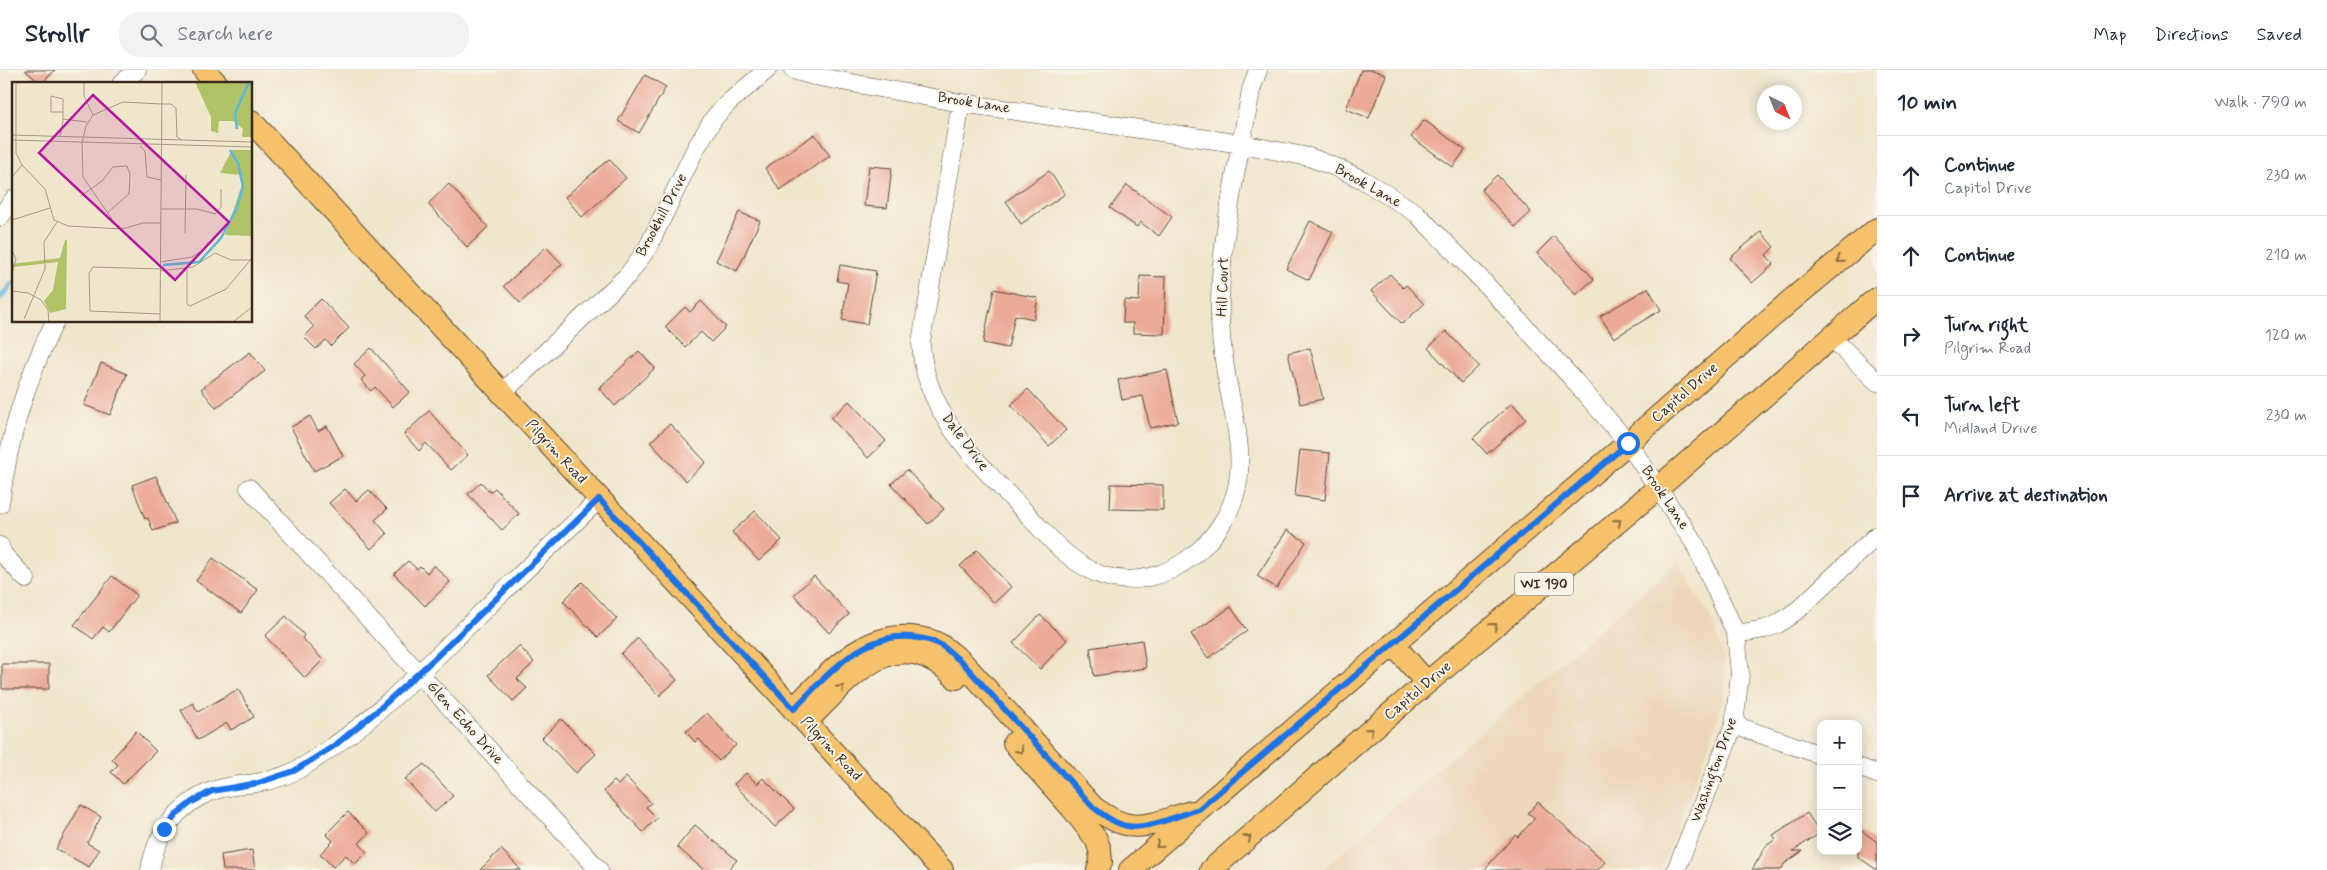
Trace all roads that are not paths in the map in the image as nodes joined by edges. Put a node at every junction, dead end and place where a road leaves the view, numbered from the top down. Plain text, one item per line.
1 (137, 70) edge
2 (204, 70) edge
3 (767, 70) edge
4 (793, 70) edge
5 (1258, 70) edge
6 (122, 82) edge
7 (215, 82) edge
8 (961, 103) junction
9 (252, 122) edge
10 (1242, 144) junction
11 (12, 202) edge
12 (0, 217) edge
13 (1877, 229) edge
14 (1877, 298) edge
15 (55, 322) edge
16 (1831, 337) junction
17 (1877, 382) edge
18 (502, 393) junction
19 (1628, 443) junction
20 (249, 488) dead end
21 (1658, 488) junction
22 (599, 499) junction
23 (0, 504) edge
24 (1231, 504) joint
25 (1877, 535) edge
26 (0, 546) edge
27 (26, 579) dead end
28 (1736, 634) junction
29 (1394, 644) junction
30 (419, 672) junction
31 (1427, 683) junction
32 (800, 715) junction
33 (1734, 725) junction
34 (1817, 753) edge
35 (1862, 768) edge
36 (1877, 774) edge
37 (1199, 809) junction
38 (150, 870) edge
39 (599, 870) edge
40 (942, 870) edge
41 (1098, 870) edge
42 (1130, 870) edge
43 (1211, 870) edge
44 (1676, 870) edge

1 - 6 street
2 - 7 main road
3 - 18 street, Brookhill Drive
4 - 8 street, Brook Lane
5 - 10 street, Hill Court
8 - 10 street, Brook Lane
8 - 24 street, Dale Drive
9 - 18 main road, Pilgrim Road
10 - 19 street, Brook Lane
10 - 24 street, Hill Court
11 - 12 street
13 -> 19 main road, Capitol Drive
14 - 16 main road, Capitol Drive / WI 190
15 - 23 street
16 - 17 street
16 - 21 main road, Capitol Drive / WI 190
18 - 22 main road, Pilgrim Road
19 - 21 street, Brook Lane
19 - 29 main road, Capitol Drive
20 - 30 street, Glen Echo Drive
21 - 28 street, Brook Lane
31 -> 21 main road, Capitol Drive / WI 190
22 - 30 street
22 - 32 main road, Pilgrim Road
25 - 28 street
26 - 27 street
28 - 33 street, Washington Drive
29 - 31 main road
29 - 37 main road, Capitol Drive
30 - 38 street
30 - 39 street, Glen Echo Drive
43 -> 31 main road, Capitol Drive / WI 190
32 - 37 main road
32 - 40 main road, Pilgrim Road
32 -> 41 main road
33 - 34 street
33 - 44 street, Washington Drive
35 - 36 street
37 -> 42 main road, Capitol Drive

